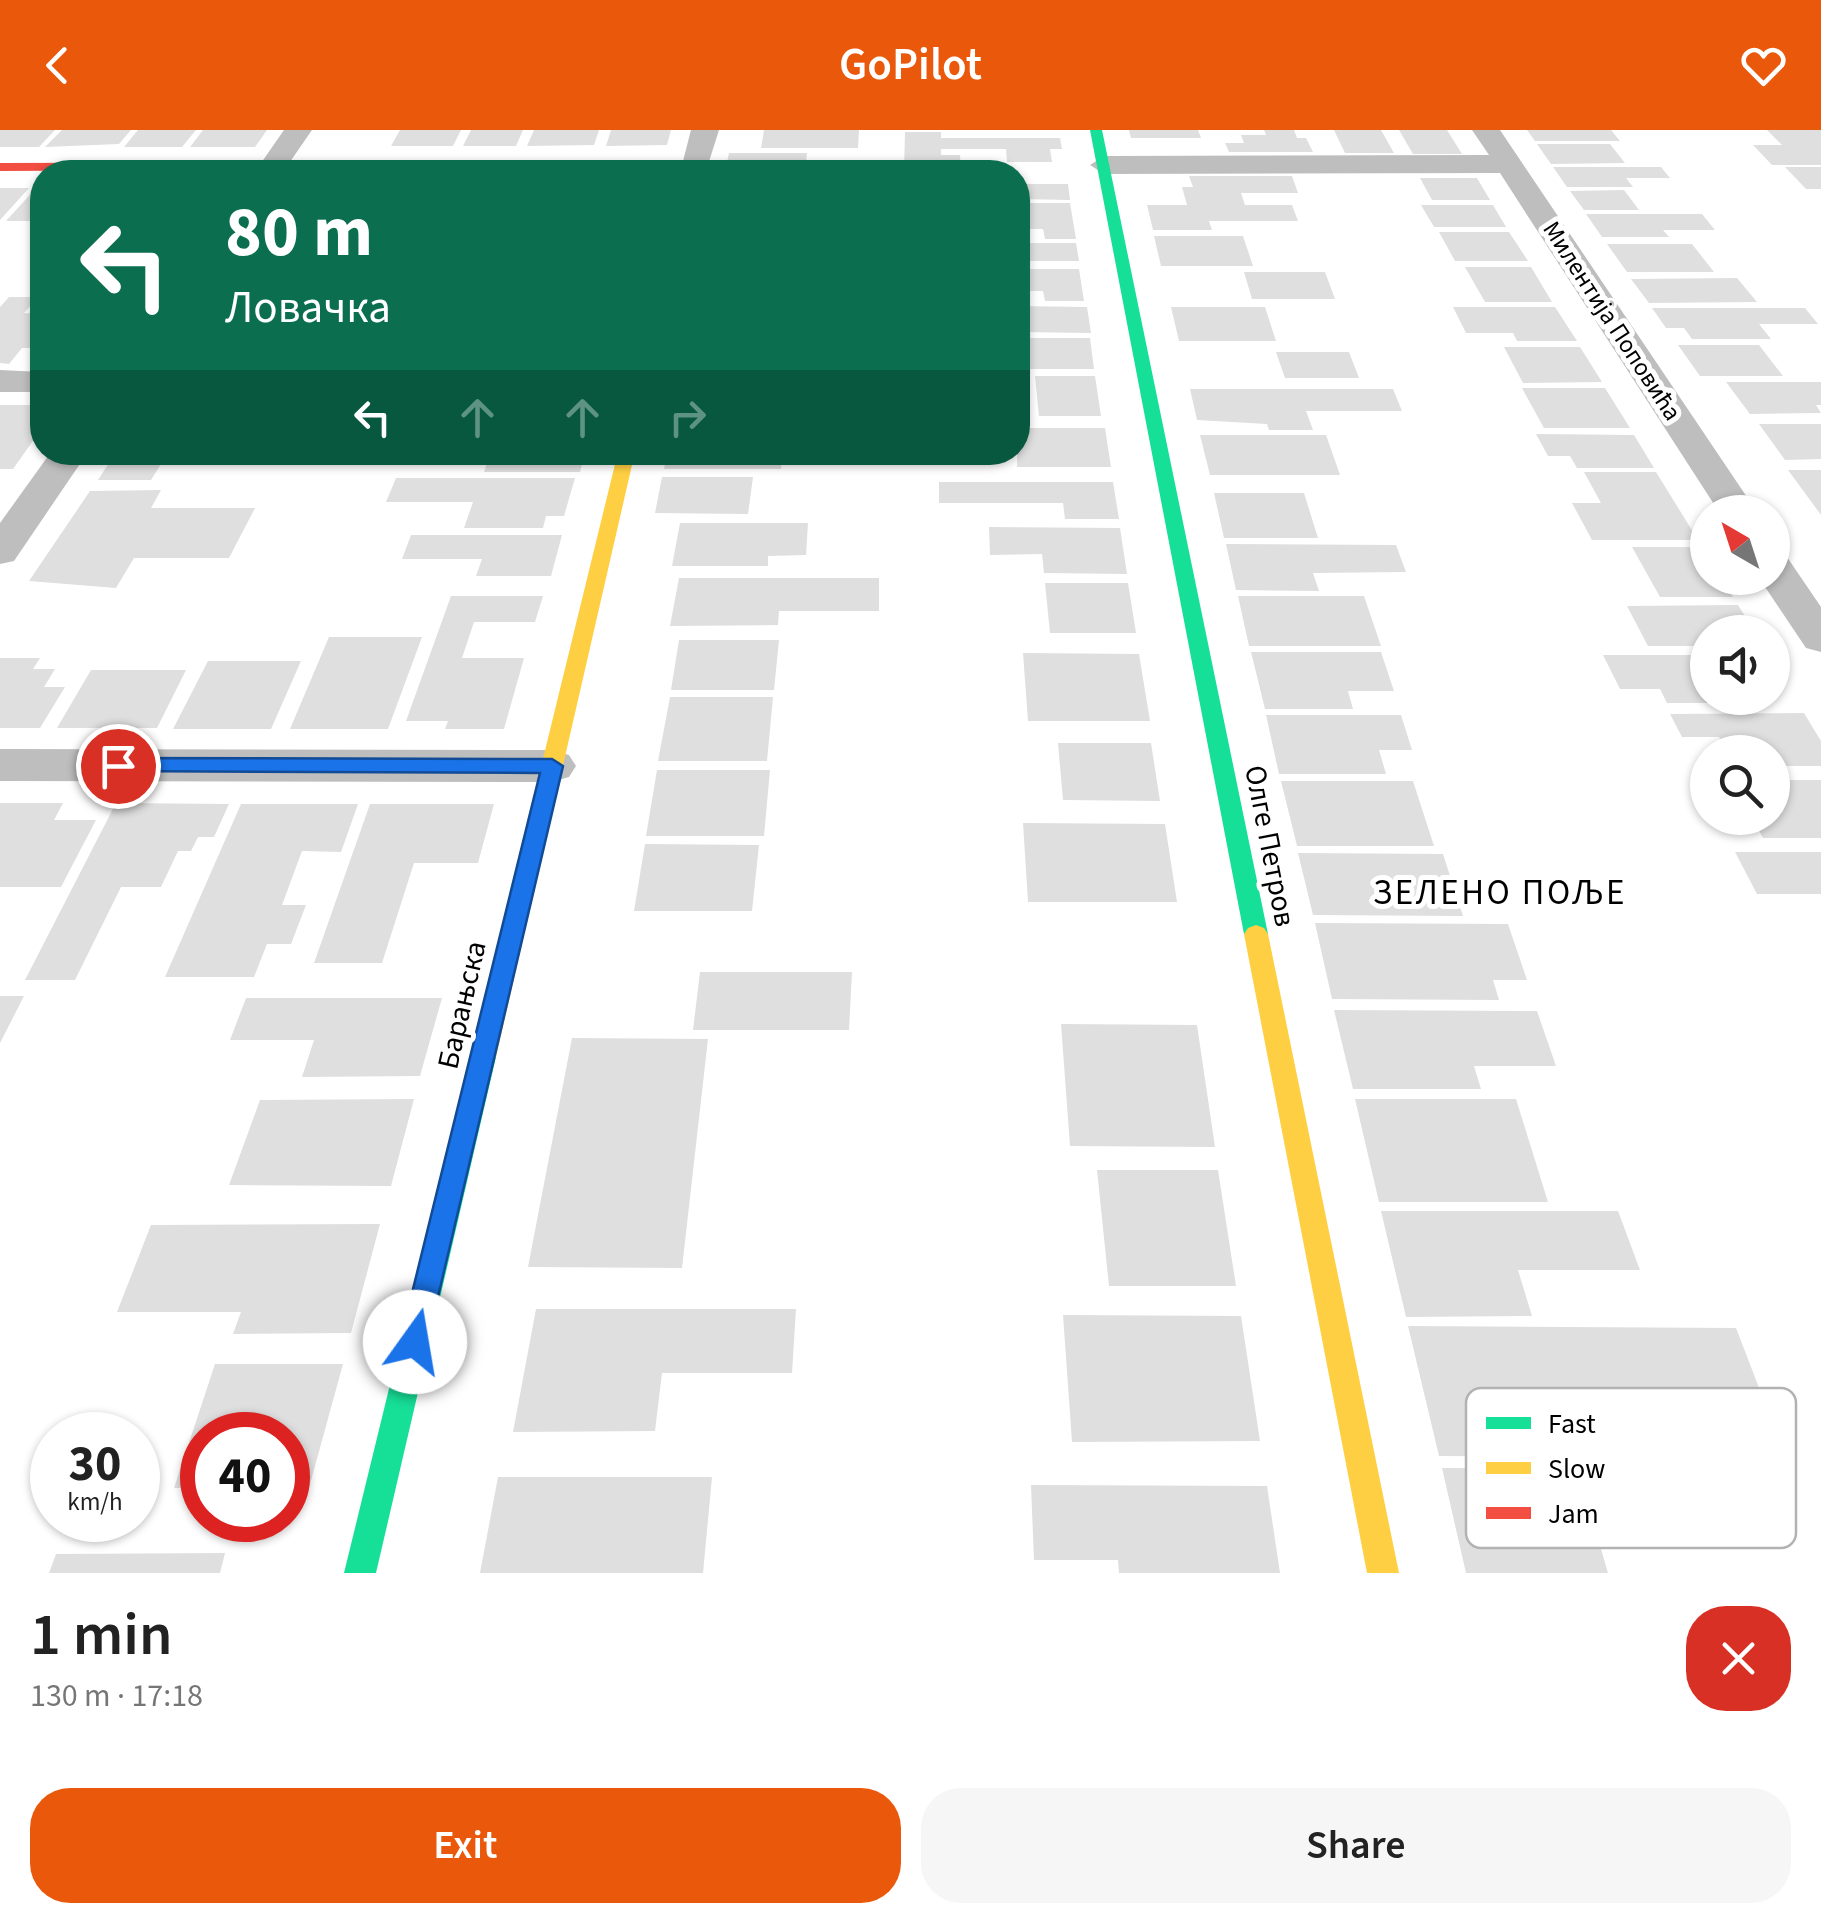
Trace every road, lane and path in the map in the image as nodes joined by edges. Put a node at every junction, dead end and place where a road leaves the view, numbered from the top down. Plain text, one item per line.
1 (298, 130) edge
2 (705, 130) edge
3 (1096, 130) edge
4 (1486, 130) edge
5 (277, 160) edge
6 (697, 160) edge
7 (1508, 164) junction
8 (1104, 165) junction
9 (0, 167) edge
10 (30, 167) edge
11 (0, 381) edge
12 (30, 382) edge
13 (61, 465) edge
14 (625, 465) edge
15 (1727, 495) edge
16 (0, 552) edge
17 (1790, 593) edge
18 (1821, 640) edge
19 (0, 766) edge
20 (552, 766) junction
21 (360, 1573) edge
22 (1383, 1573) edge

1 - 5 street
2 - 6 street
3 - 8 street, Олге Петров
4 - 7 street, Милентија Поповића
7 - 8 street
7 - 15 street, Милентија Поповића
8 - 22 street, Олге Петров
9 - 10 street
11 - 12 street
13 - 16 street
14 - 20 street, Барањска
17 - 18 street
19 - 20 street
20 - 21 street, Барањска

